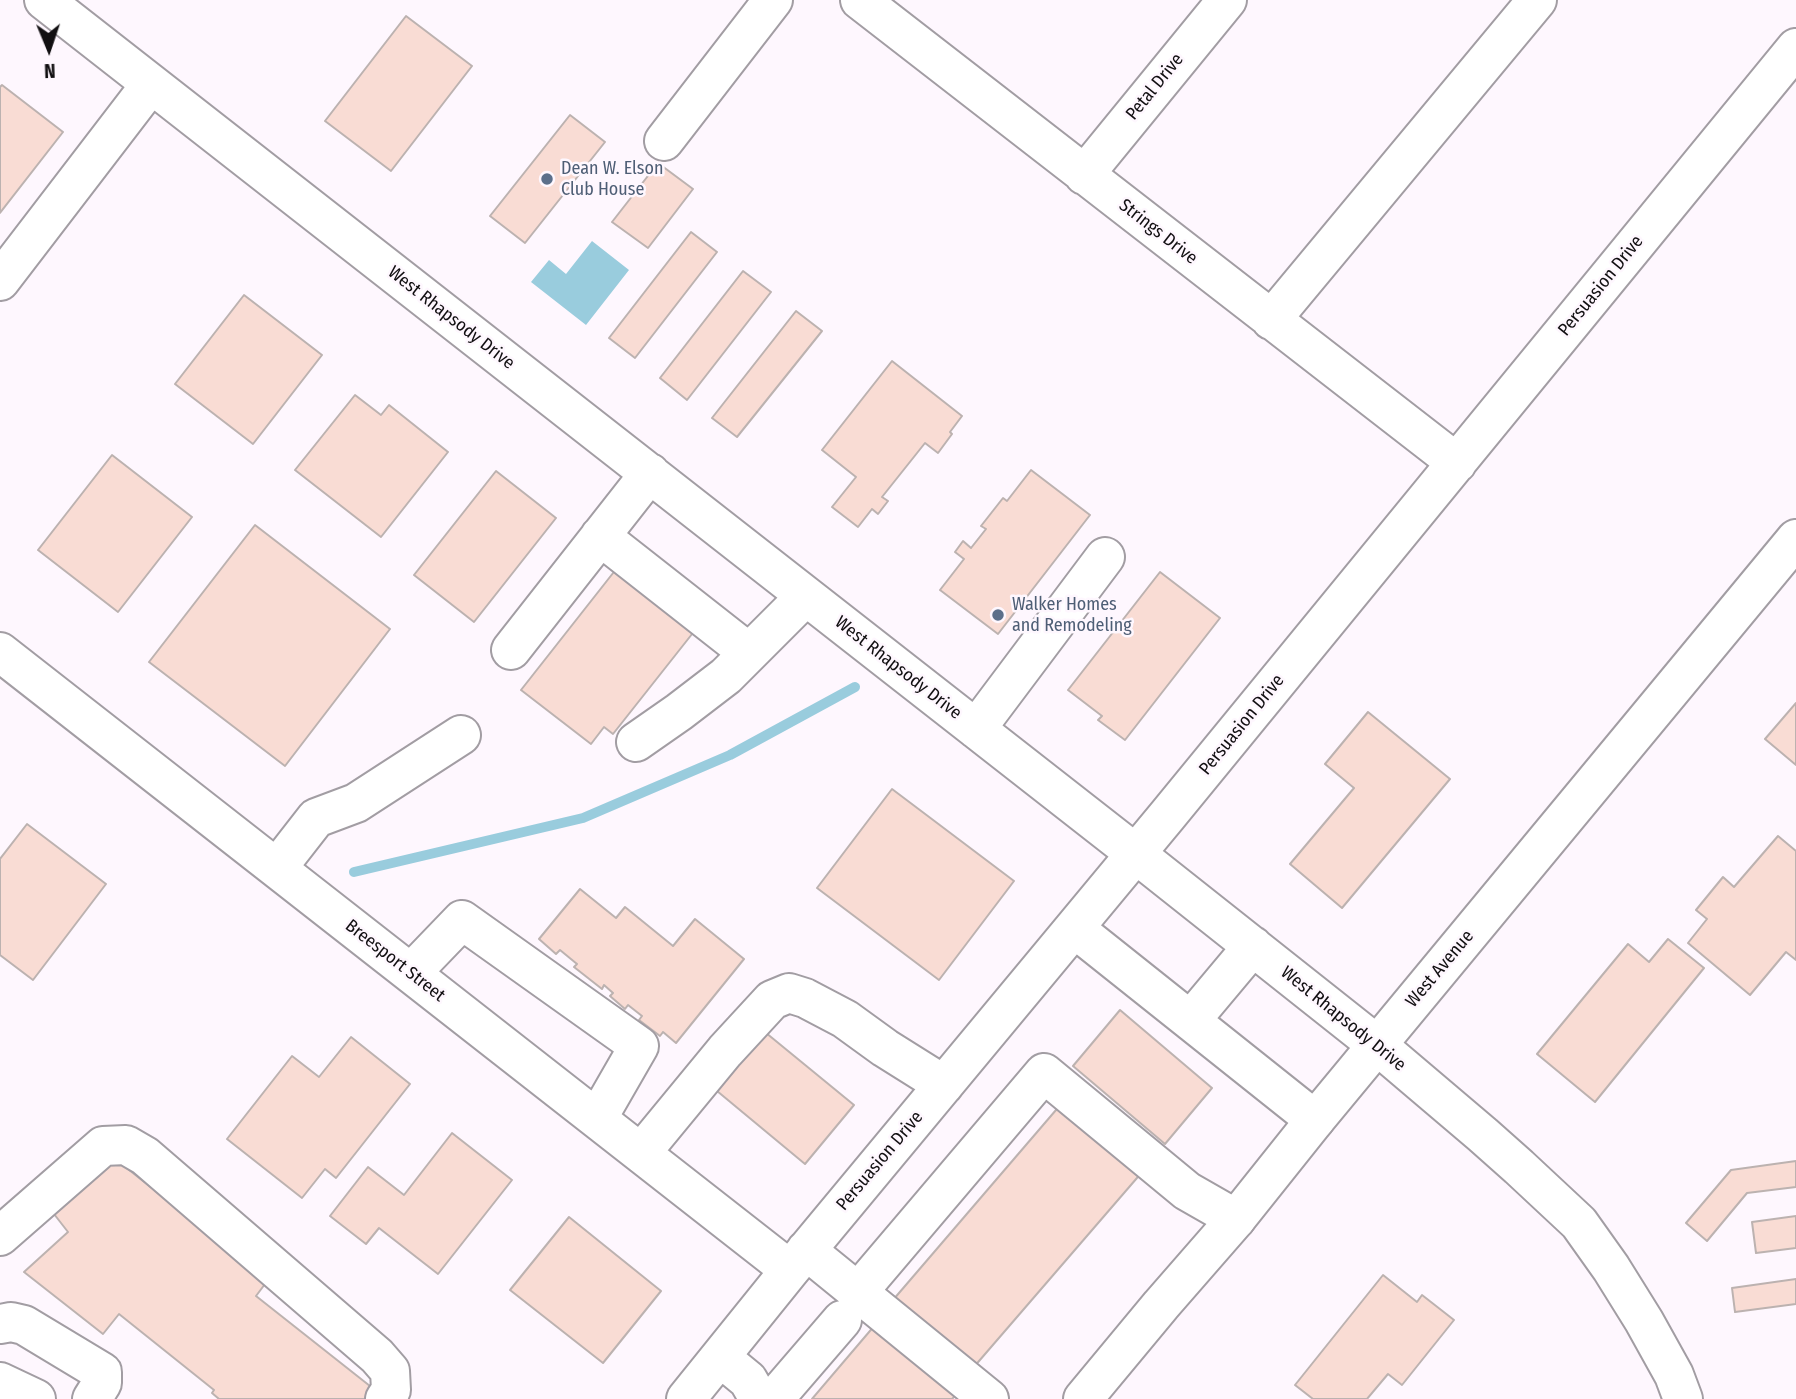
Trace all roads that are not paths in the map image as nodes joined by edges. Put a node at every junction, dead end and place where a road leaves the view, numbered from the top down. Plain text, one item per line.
1 (44, 0) edge
2 (773, 0) edge
3 (860, 0) edge
4 (1227, 0) edge
5 (1537, 0) edge
6 (1796, 48) edge
7 (151, 84) junction
8 (664, 141) dead end
9 (1084, 175) junction
10 (0, 281) edge
11 (1271, 320) junction
12 (1457, 463) junction
13 (650, 473) junction
14 (600, 536) junction
15 (1796, 540) edge
16 (1105, 556) dead end
17 (806, 596) junction
18 (511, 650) dead end
19 (0, 652) edge
20 (749, 653) junction
21 (976, 729) junction
22 (461, 735) dead end
23 (636, 742) dead end
24 (1136, 854) junction
25 (276, 868) junction
26 (1074, 928) junction
27 (1253, 946) junction
28 (411, 973) junction
29 (1191, 1020) junction
30 (1377, 1045) junction
31 (944, 1085) junction
32 (597, 1119) junction
33 (1315, 1120) junction
34 (641, 1153) junction
35 (1236, 1219) junction
36 (0, 1236) edge
37 (798, 1260) junction
38 (850, 1306) junction
39 (0, 1324) edge
40 (720, 1357) junction
41 (0, 1382) edge
42 (692, 1397) edge
43 (36, 1399) edge
44 (92, 1399) edge
45 (385, 1399) edge
46 (759, 1399) edge
47 (774, 1399) edge
48 (989, 1399) edge
49 (1083, 1399) edge
50 (1683, 1399) edge

1 - 7 street, West Rhapsody Drive
2 - 8 street
3 - 9 street, Strings Drive
4 - 9 street, Petal Drive
5 - 11 street
6 - 12 street, Persuasion Drive
7 - 10 street
7 - 13 street, West Rhapsody Drive
9 - 11 street, Strings Drive
11 - 12 street, Strings Drive
12 - 24 street, Persuasion Drive
13 - 14 street
13 - 17 street, West Rhapsody Drive
14 - 18 street
14 - 20 street
15 - 30 street, West Avenue
16 - 21 street
17 - 20 street
17 - 21 street, West Rhapsody Drive
19 - 25 street, Breesport Street
20 - 23 street
21 - 24 street, West Rhapsody Drive
22 - 25 street
24 - 26 street, Persuasion Drive
24 - 27 street, West Rhapsody Drive
25 - 28 street, Breesport Street
26 - 29 street
26 - 31 street, Persuasion Drive
27 - 29 street
27 - 30 street, West Rhapsody Drive
28 - 32 street, Breesport Street
28 - 32 street
29 - 33 street
30 - 33 street, West Avenue
30 - 50 street, West Rhapsody Drive
31 - 34 street
31 - 37 street, Persuasion Drive
32 - 34 street, Breesport Street
33 - 35 street, West Avenue
34 - 37 street, Breesport Street
35 - 38 street
35 - 49 street, West Avenue
36 - 45 street
37 - 38 street, Breesport Street
37 - 40 street, Persuasion Drive
38 - 47 street
38 - 48 street, Breesport Street
39 - 44 street
40 - 42 street, Persuasion Drive
40 - 46 street
41 - 43 street

